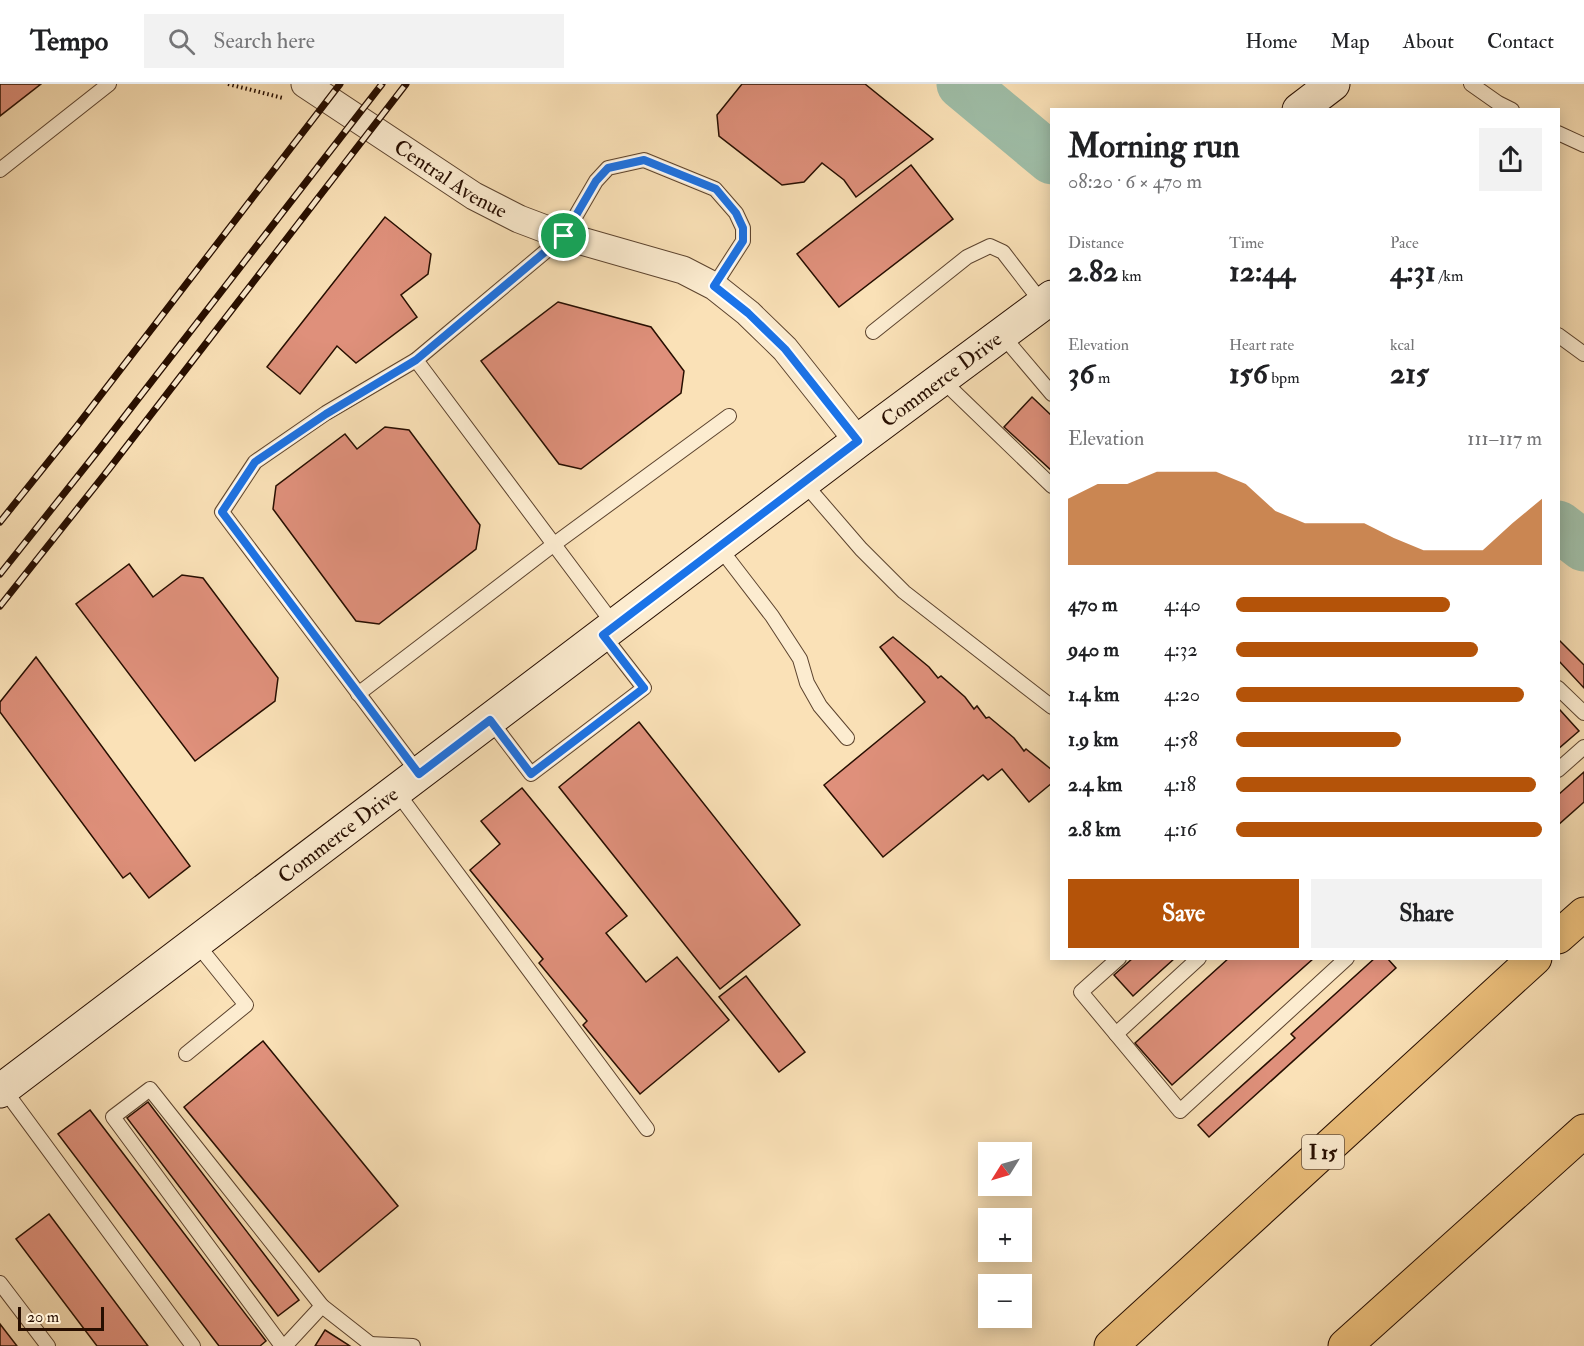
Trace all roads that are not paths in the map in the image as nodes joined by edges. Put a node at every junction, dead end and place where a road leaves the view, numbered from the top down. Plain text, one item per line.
1 (109, 84) edge
2 (1333, 84) edge
3 (1471, 84) edge
4 (295, 92) edge
5 (1302, 108) edge
6 (1508, 108) edge
7 (1560, 134) edge
8 (1584, 146) edge
9 (0, 170) edge
10 (564, 236) junction
11 (714, 286) junction
12 (1047, 301) edge
13 (873, 332) dead end
14 (1002, 335) junction
15 (1560, 336) edge
16 (1584, 354) edge
17 (416, 360) junction
18 (941, 379) junction
19 (1050, 392) edge
20 (729, 416) dead end
21 (858, 441) junction
22 (804, 483) junction
23 (1050, 484) edge
24 (553, 545) junction
25 (719, 547) junction
26 (609, 630) junction
27 (1560, 690) edge
28 (358, 694) junction
29 (1050, 705) edge
30 (1584, 713) edge
31 (490, 720) junction
32 (847, 738) dead end
33 (1584, 747) edge
34 (1560, 768) edge
35 (407, 782) junction
36 (1584, 914) edge
37 (1560, 935) edge
38 (196, 943) junction
39 (1117, 960) edge
40 (1197, 960) edge
41 (1345, 960) edge
42 (1533, 960) edge
43 (1116, 1034) junction
44 (186, 1054) dead end
45 (2, 1090) edge
46 (647, 1129) dead end
47 (1584, 1131) edge
48 (0, 1283) edge
49 (322, 1306) junction
50 (372, 1345) edge
51 (48, 1346) edge
52 (193, 1346) edge
53 (283, 1346) edge
54 (413, 1346) edge
55 (1111, 1346) edge
56 (1345, 1346) edge

1 - 9 lane
2 - 5 street
3 - 6 lane
4 - 10 street, Central Avenue
7 - 8 lane
10 - 11 street, Central Avenue
10 - 11 lane
10 - 17 lane
11 - 21 street, Central Avenue
12 - 13 lane
12 - 14 street, Commerce Drive
14 - 18 street, Commerce Drive
14 - 19 lane
15 - 16 lane
17 - 24 lane
17 - 28 lane
18 - 21 street, Commerce Drive
18 - 23 lane
20 - 24 lane
21 - 22 street, Commerce Drive
22 - 25 street, Commerce Drive
22 - 29 lane
24 - 26 lane
24 - 28 lane
25 - 26 street, Commerce Drive
25 - 32 lane
26 - 31 street, Commerce Drive
26 - 31 lane
27 - 30 lane
28 - 35 lane
31 - 35 street, Commerce Drive
33 - 34 lane
35 - 38 street, Commerce Drive
35 - 46 lane
36 - 37 highway
38 - 44 lane
38 - 45 street, Commerce Drive
39 - 43 lane
40 - 43 lane
41 - 43 lane
42 - 55 highway, I 15
45 - 52 lane
47 - 56 highway
48 - 51 lane
49 - 50 lane
49 - 53 lane
49 - 53 lane
50 - 54 lane

